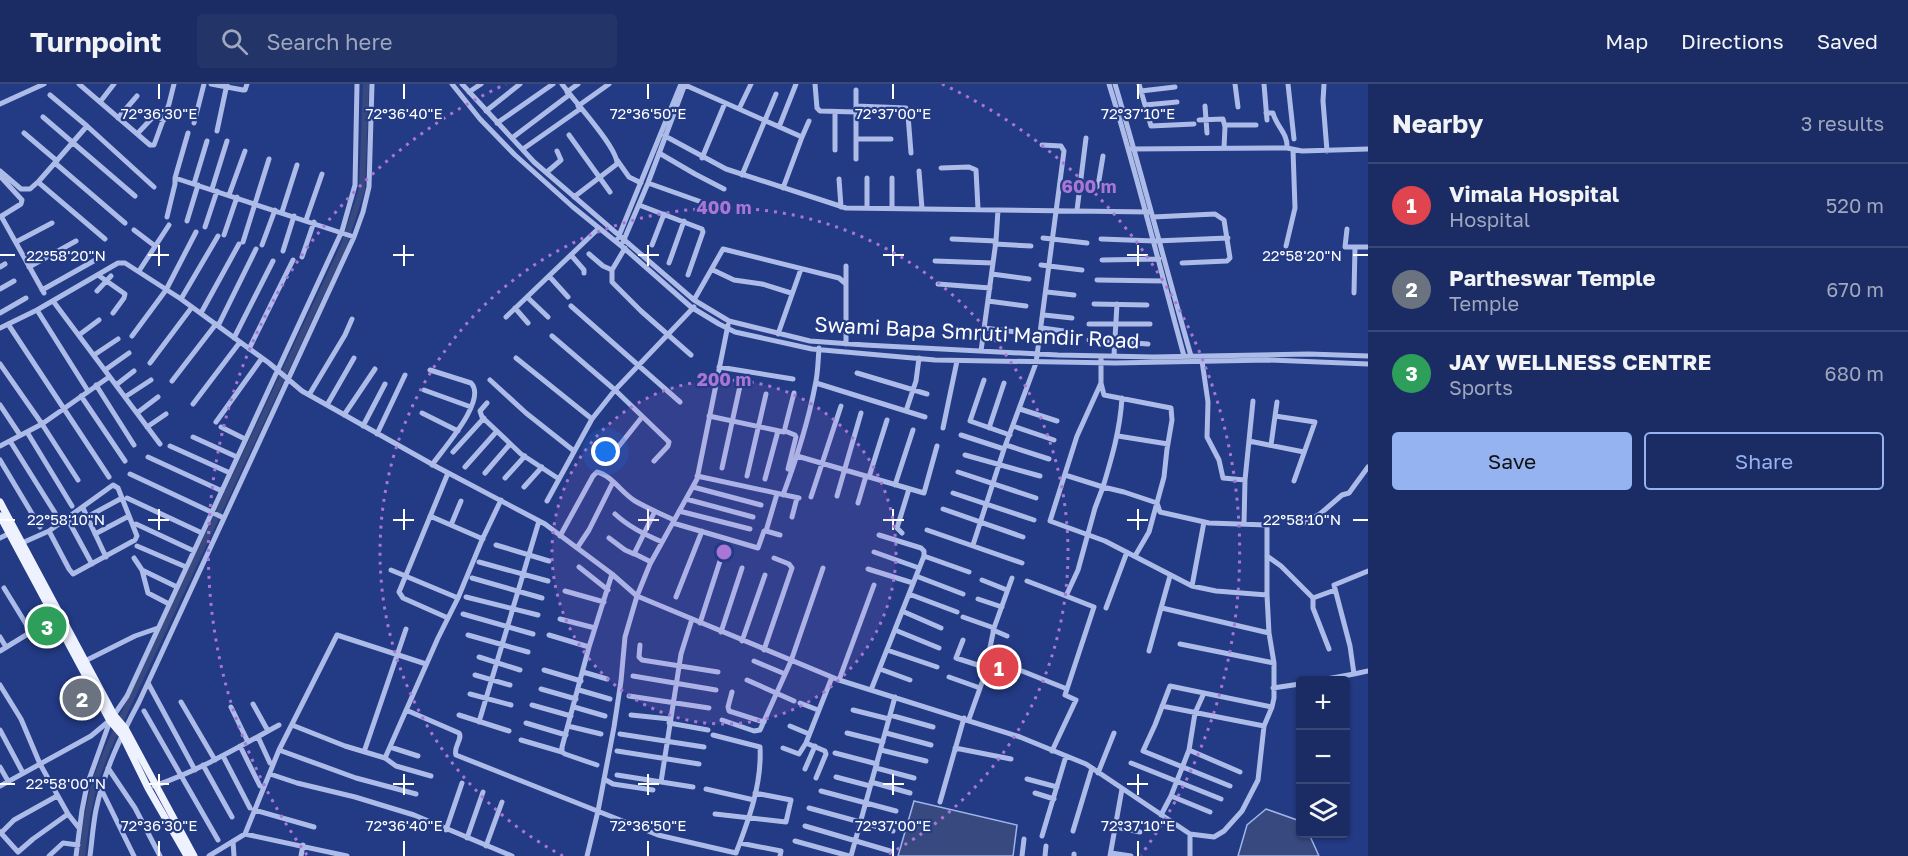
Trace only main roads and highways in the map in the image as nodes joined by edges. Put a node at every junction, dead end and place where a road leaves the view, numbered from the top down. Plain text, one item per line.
1 (0, 502) edge
2 (0, 516) edge
3 (12, 532) junction
4 (57, 616) junction
5 (123, 732) junction
6 (187, 856) edge
7 (194, 856) edge

1 - 3 main road
2 - 3 main road
3 - 4 main road
3 - 4 main road
4 - 5 main road
5 - 6 main road
5 - 7 main road

